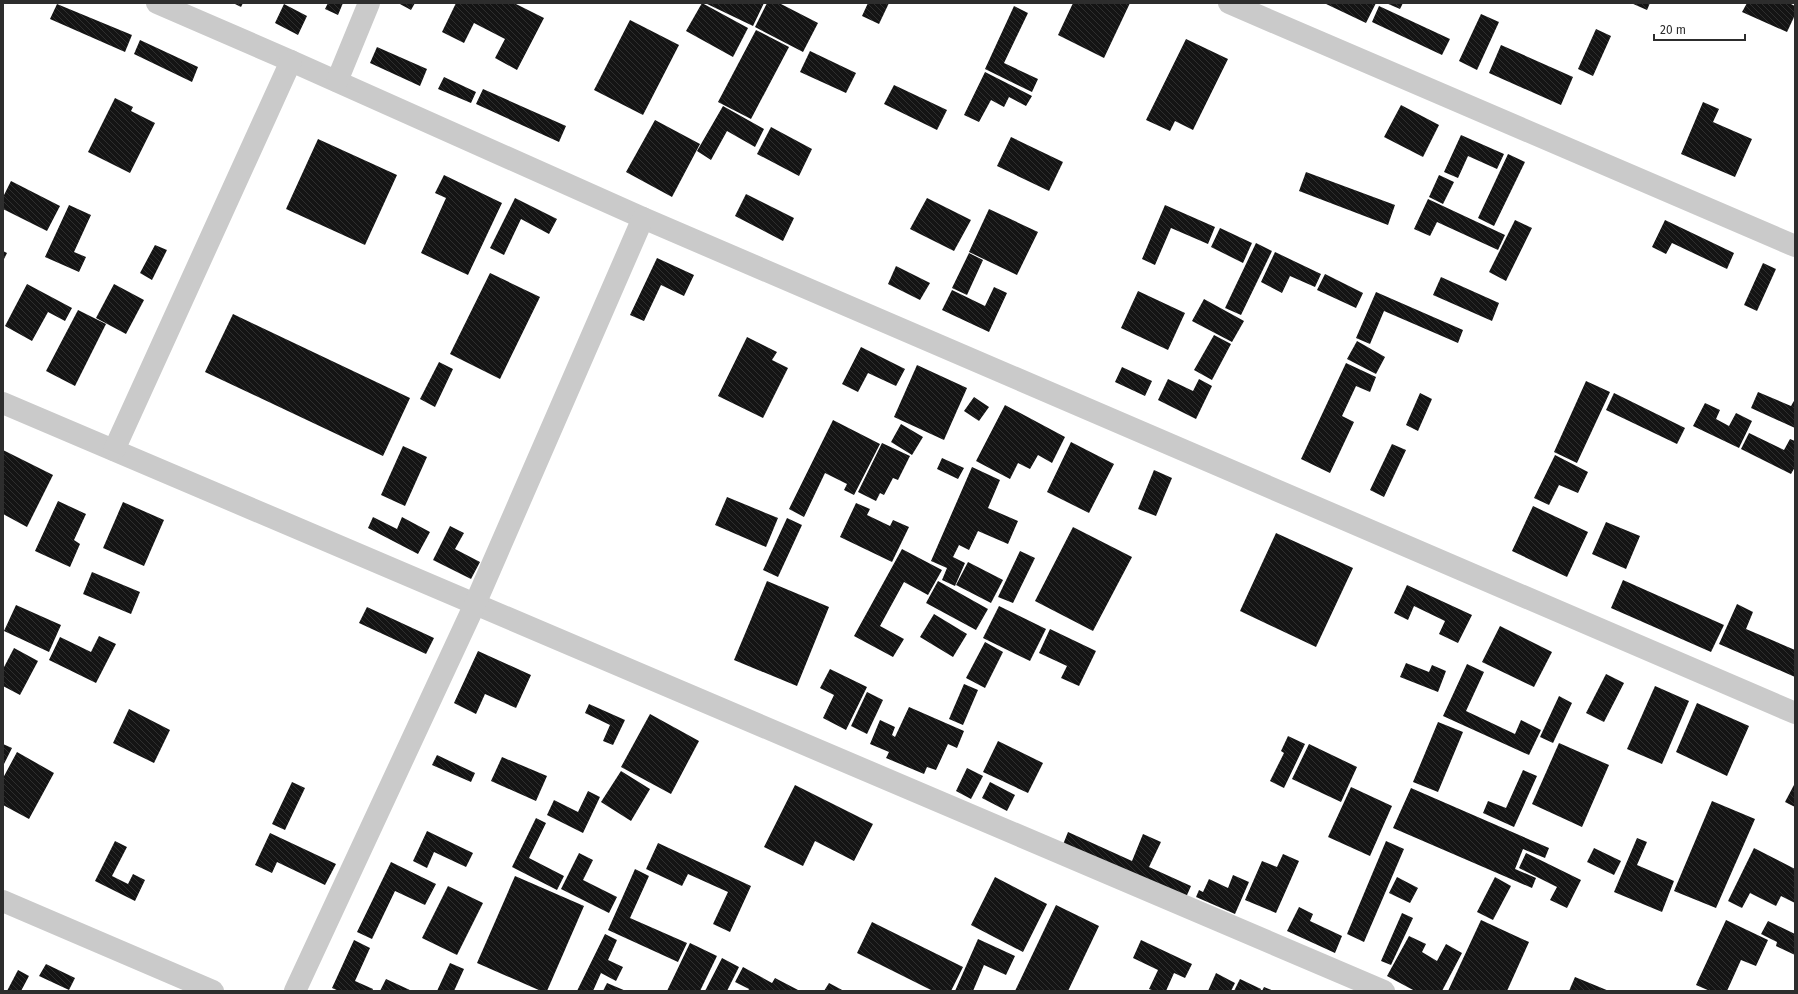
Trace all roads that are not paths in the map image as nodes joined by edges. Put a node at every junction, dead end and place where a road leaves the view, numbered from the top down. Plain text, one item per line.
1 (157, 3) edge
2 (369, 3) edge
3 (1229, 3) edge
4 (291, 60) junction
5 (337, 81) junction
6 (643, 218) junction
7 (1795, 246) edge
8 (3, 403) edge
9 (114, 450) junction
10 (475, 604) junction
11 (1795, 713) edge
12 (3, 901) edge
13 (213, 991) edge
14 (295, 991) edge
15 (1384, 991) edge

1 - 4 street
2 - 5 street
3 - 7 street
4 - 5 street
4 - 9 street
5 - 6 street
6 - 10 street
6 - 11 street
8 - 9 street
9 - 10 street
10 - 14 street
10 - 15 street
12 - 13 street

